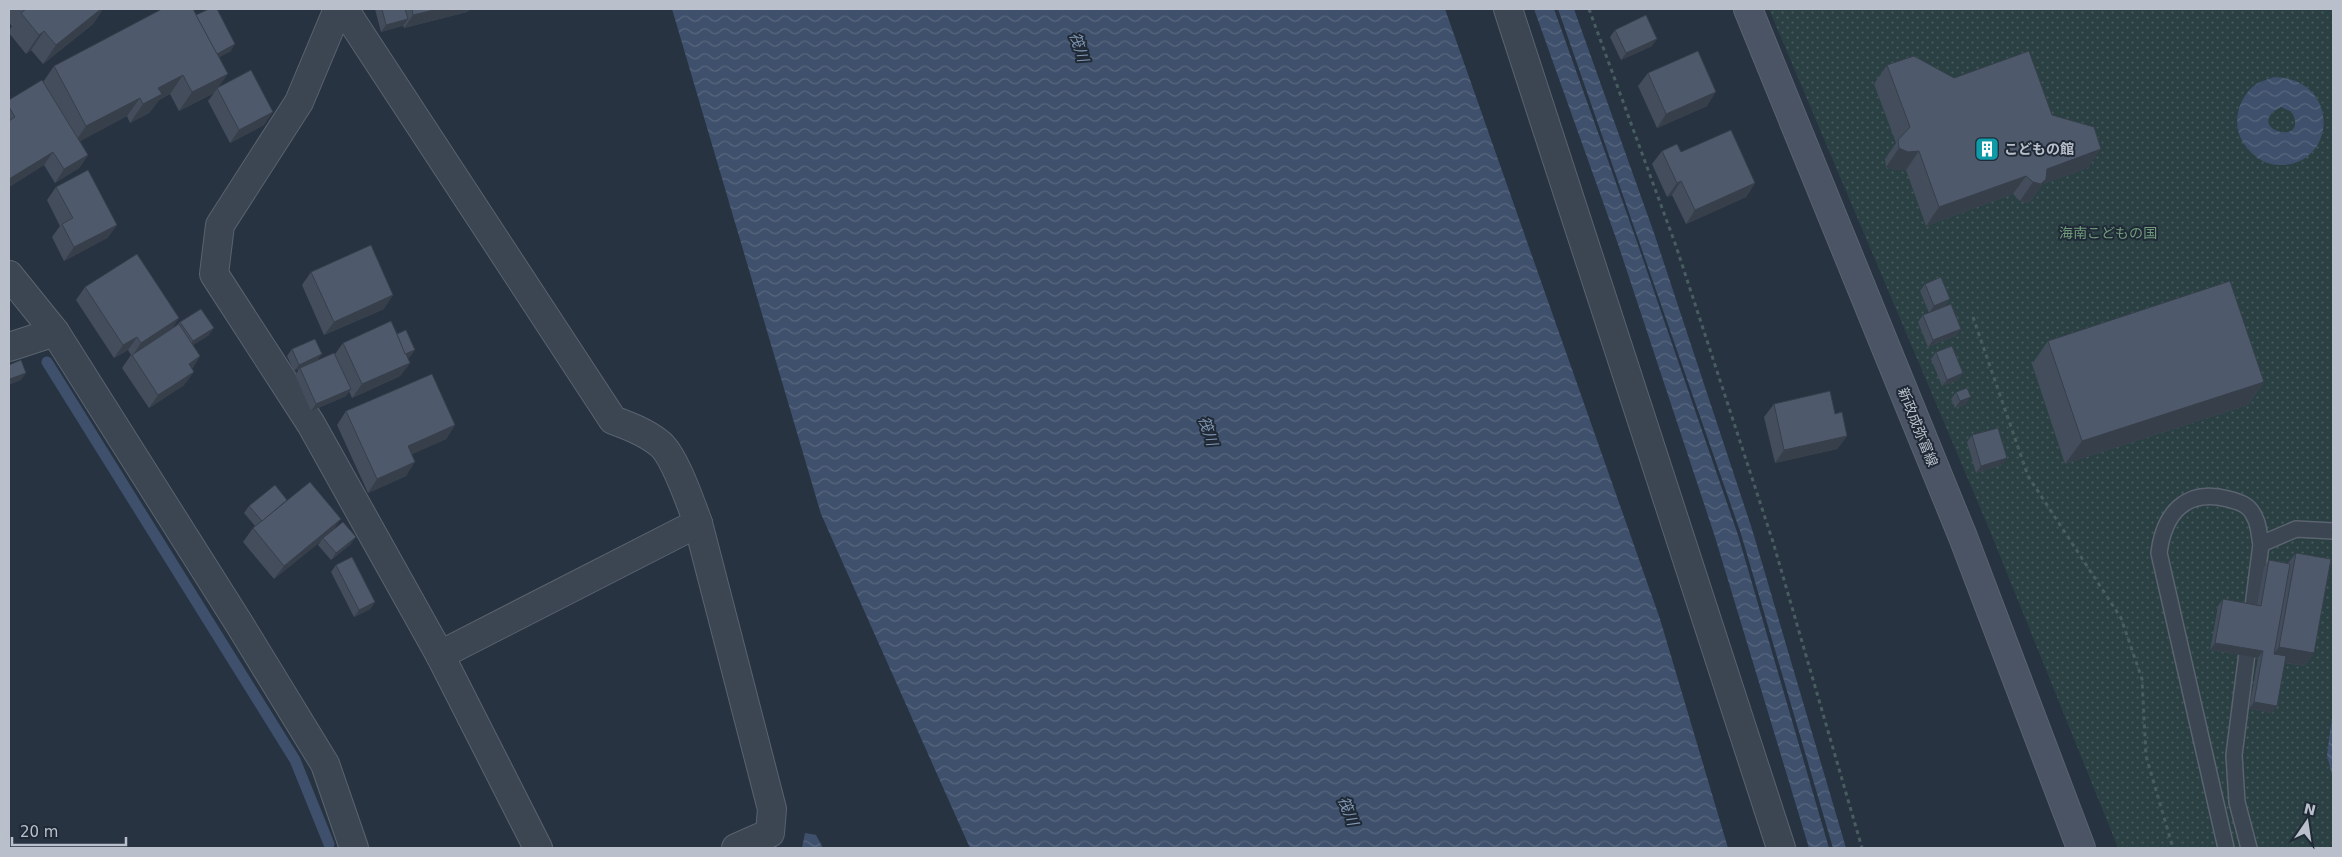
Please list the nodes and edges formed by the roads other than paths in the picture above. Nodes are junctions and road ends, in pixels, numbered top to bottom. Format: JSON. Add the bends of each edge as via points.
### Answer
{"nodes":[{"id":1,"x":338,"y":9,"type":"edge"},
{"id":2,"x":344,"y":9,"type":"edge"},
{"id":3,"x":1508,"y":9,"type":"edge"},
{"id":4,"x":1748,"y":9,"type":"edge"},
{"id":5,"x":9,"y":275,"type":"edge"},
{"id":6,"x":54,"y":332,"type":"junction"},
{"id":7,"x":9,"y":347,"type":"edge"},
{"id":8,"x":698,"y":523,"type":"junction"},
{"id":9,"x":2333,"y":531,"type":"edge"},
{"id":10,"x":2261,"y":544,"type":"junction"},
{"id":11,"x":440,"y":655,"type":"junction"},
{"id":12,"x":354,"y":848,"type":"edge"},
{"id":13,"x":538,"y":848,"type":"edge"},
{"id":14,"x":736,"y":848,"type":"edge"},
{"id":15,"x":1781,"y":848,"type":"edge"},
{"id":16,"x":2081,"y":848,"type":"edge"},
{"id":17,"x":2226,"y":848,"type":"edge"},
{"id":18,"x":2249,"y":848,"type":"edge"}],
"edges":[{"from":1,"to":11,"type":"street","via":[[299,102],[220,225],[214,274],[311,424]]},
{"from":2,"to":8,"type":"street","via":[[613,420],[660,444],[682,480]]},
{"from":3,"to":15,"type":"street"},
{"from":4,"to":16,"type":"main road","name":"新政成弥富線","via":[[1963,537]]},
{"from":5,"to":6,"type":"street"},
{"from":6,"to":7,"type":"street"},
{"from":6,"to":12,"type":"street","via":[[325,764]]},
{"from":8,"to":11,"type":"street"},
{"from":8,"to":14,"type":"street","via":[[772,809],[770,833]]},
{"from":9,"to":10,"type":"lane","via":[[2296,529]]},
{"from":10,"to":17,"type":"lane","via":[[2255,517],[2243,503],[2219,496],[2195,497],[2175,511],[2162,532],[2159,552]]},
{"from":10,"to":18,"type":"lane","via":[[2234,754],[2236,802]]},
{"from":11,"to":13,"type":"street"}]}
